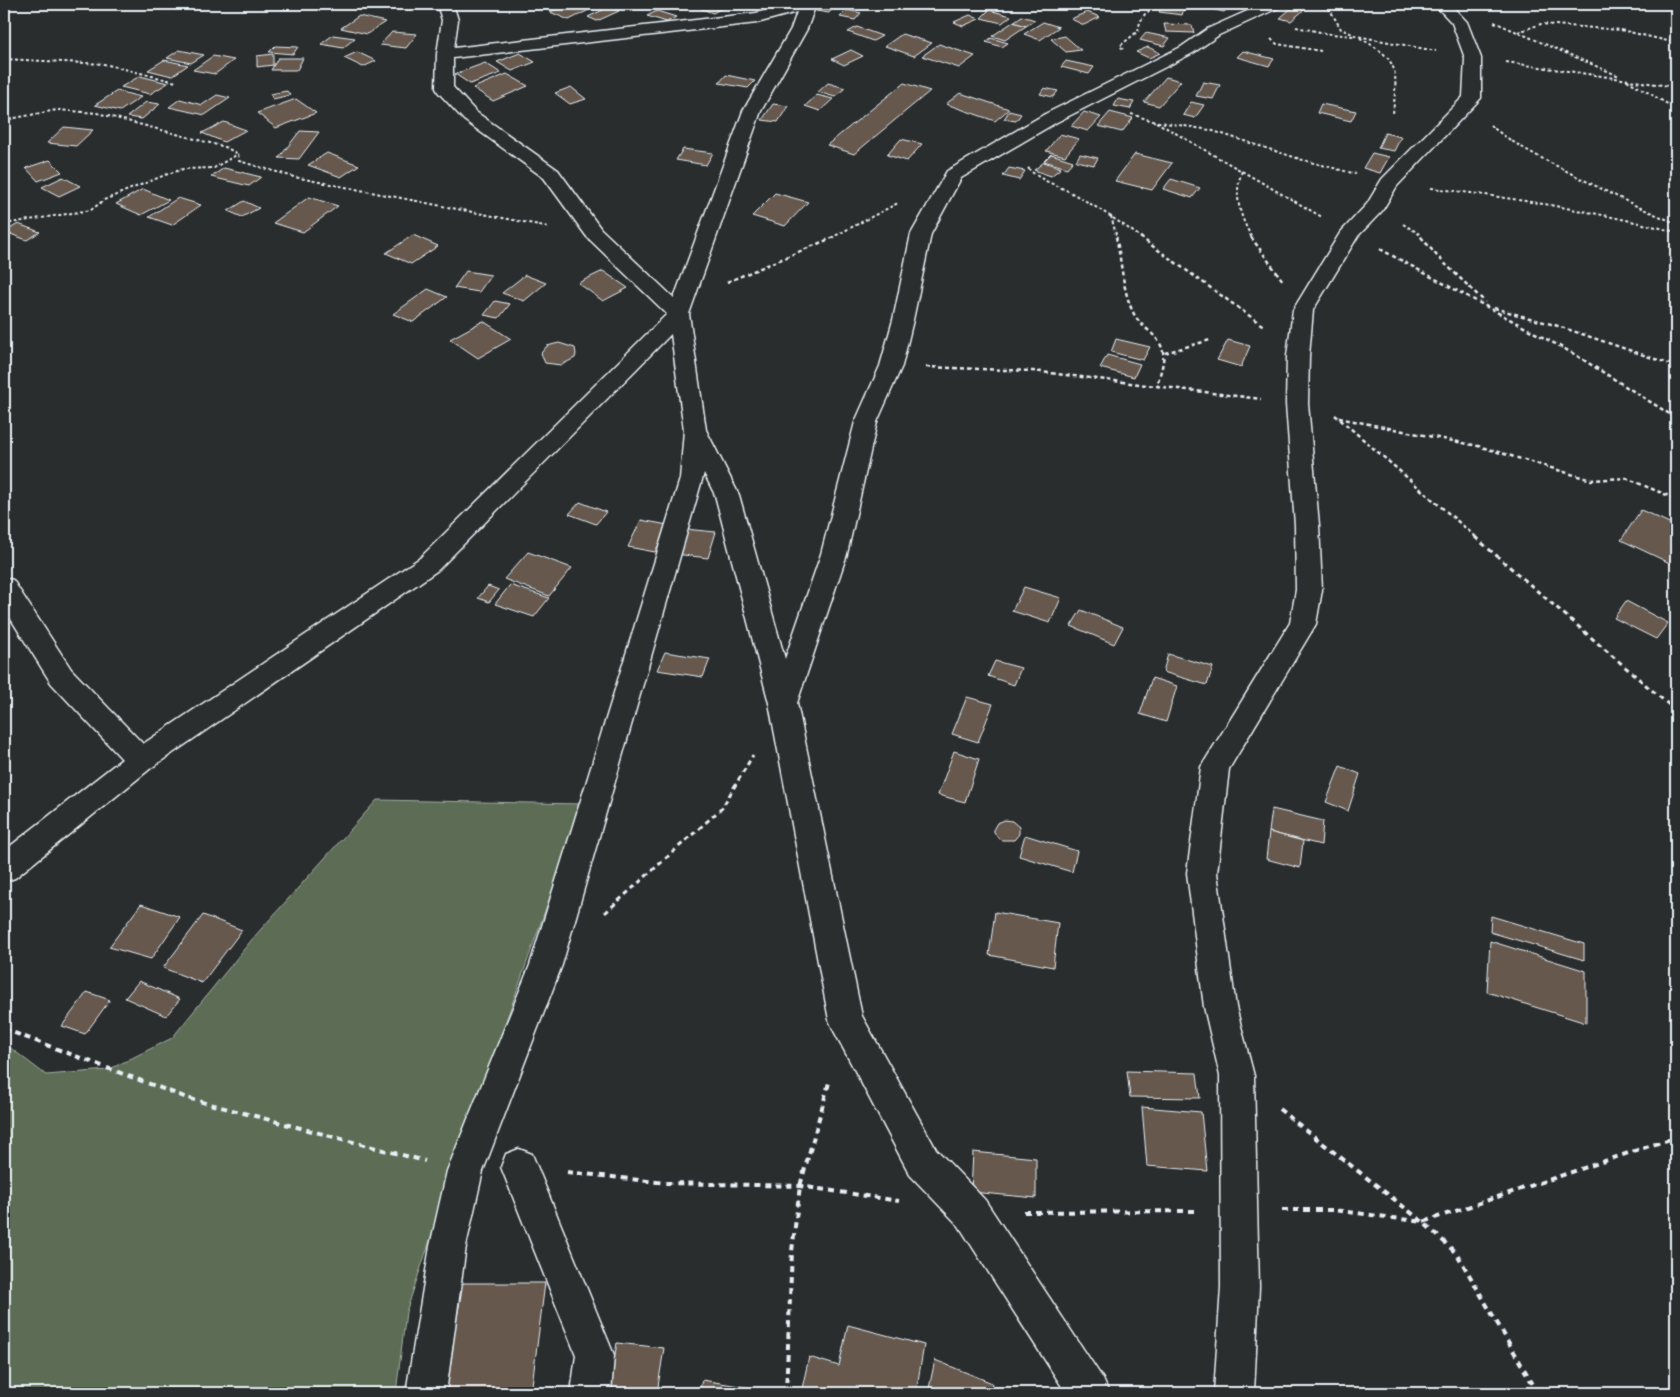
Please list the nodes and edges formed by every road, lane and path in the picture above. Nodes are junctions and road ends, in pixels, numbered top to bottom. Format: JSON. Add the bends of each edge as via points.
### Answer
{"nodes":[{"id":1,"x":445,"y":4,"type":"edge"},
{"id":2,"x":808,"y":4,"type":"edge"},
{"id":3,"x":1159,"y":4,"type":"edge"},
{"id":4,"x":1275,"y":4,"type":"edge"},
{"id":5,"x":1442,"y":4,"type":"edge"},
{"id":6,"x":1242,"y":19,"type":"junction"},
{"id":7,"x":1492,"y":21,"type":"dead end"},
{"id":8,"x":1518,"y":32,"type":"junction"},
{"id":9,"x":1676,"y":42,"type":"edge"},
{"id":10,"x":1321,"y":51,"type":"dead end"},
{"id":11,"x":445,"y":54,"type":"junction"},
{"id":12,"x":4,"y":59,"type":"edge"},
{"id":13,"x":1152,"y":66,"type":"junction"},
{"id":14,"x":176,"y":82,"type":"dead end"},
{"id":15,"x":1472,"y":98,"type":"junction"},
{"id":16,"x":1676,"y":109,"type":"edge"},
{"id":17,"x":1393,"y":114,"type":"dead end"},
{"id":18,"x":4,"y":120,"type":"edge"},
{"id":19,"x":1153,"y":121,"type":"dead end"},
{"id":20,"x":1004,"y":146,"type":"junction"},
{"id":21,"x":238,"y":154,"type":"junction"},
{"id":22,"x":1242,"y":171,"type":"junction"},
{"id":23,"x":954,"y":175,"type":"junction"},
{"id":24,"x":1375,"y":207,"type":"junction"},
{"id":25,"x":1110,"y":215,"type":"junction"},
{"id":26,"x":1676,"y":223,"type":"edge"},
{"id":27,"x":4,"y":224,"type":"edge"},
{"id":28,"x":594,"y":232,"type":"junction"},
{"id":29,"x":1350,"y":233,"type":"junction"},
{"id":30,"x":1489,"y":306,"type":"junction"},
{"id":31,"x":1303,"y":310,"type":"junction"},
{"id":32,"x":679,"y":314,"type":"junction"},
{"id":33,"x":1210,"y":340,"type":"dead end"},
{"id":34,"x":1165,"y":353,"type":"junction"},
{"id":35,"x":1298,"y":356,"type":"junction"},
{"id":36,"x":1676,"y":366,"type":"edge"},
{"id":37,"x":1158,"y":385,"type":"dead end"},
{"id":38,"x":1332,"y":410,"type":"dead end"},
{"id":39,"x":1676,"y":418,"type":"edge"},
{"id":40,"x":695,"y":430,"type":"junction"},
{"id":41,"x":4,"y":586,"type":"edge"},
{"id":42,"x":783,"y":702,"type":"junction"},
{"id":43,"x":1676,"y":711,"type":"edge"},
{"id":44,"x":141,"y":760,"type":"junction"},
{"id":45,"x":4,"y":869,"type":"edge"},
{"id":46,"x":598,"y":919,"type":"dead end"},
{"id":47,"x":846,"y":1020,"type":"junction"},
{"id":48,"x":4,"y":1029,"type":"edge"},
{"id":49,"x":1238,"y":1076,"type":"junction"},
{"id":50,"x":519,"y":1167,"type":"joint"},
{"id":51,"x":465,"y":1171,"type":"junction"},
{"id":52,"x":800,"y":1186,"type":"junction"},
{"id":53,"x":426,"y":1393,"type":"edge"},
{"id":54,"x":591,"y":1393,"type":"edge"},
{"id":55,"x":786,"y":1393,"type":"edge"},
{"id":56,"x":1089,"y":1393,"type":"edge"},
{"id":57,"x":1234,"y":1393,"type":"edge"},
{"id":58,"x":1538,"y":1393,"type":"edge"}],
"edges":[{"from":1,"to":11,"type":"street","via":[[450,20]]},
{"from":2,"to":11,"type":"street","via":[[757,18]]},
{"from":2,"to":32,"type":"street","via":[[799,29],[752,110]]},
{"from":3,"to":13,"type":"path","via":[[1149,10],[1139,22],[1138,31],[1120,46]]},
{"from":4,"to":6,"type":"street"},
{"from":5,"to":15,"type":"street","via":[[1459,22],[1473,58]]},
{"from":6,"to":10,"type":"path","via":[[1278,44]]},
{"from":6,"to":13,"type":"street"},
{"from":6,"to":17,"type":"path","via":[[1357,36],[1380,48],[1391,59],[1396,71]]},
{"from":7,"to":8,"type":"path"},
{"from":8,"to":9,"type":"path","via":[[1541,24],[1621,30]]},
{"from":8,"to":16,"type":"path","via":[[1624,78]]},
{"from":11,"to":28,"type":"street","via":[[444,88],[470,116],[551,174]]},
{"from":12,"to":14,"type":"path","via":[[104,64]]},
{"from":13,"to":20,"type":"street"},
{"from":15,"to":24,"type":"street","via":[[1390,183]]},
{"from":15,"to":26,"type":"path","via":[[1499,133],[1643,210]]},
{"from":18,"to":21,"type":"path","via":[[57,110],[97,113],[225,147]]},
{"from":19,"to":22,"type":"path"},
{"from":20,"to":23,"type":"street"},
{"from":20,"to":25,"type":"path","via":[[1035,176]]},
{"from":21,"to":27,"type":"path","via":[[214,168],[184,170],[165,176],[104,200],[91,210]]},
{"from":21,"to":28,"type":"path","via":[[239,161],[294,177],[526,224]]},
{"from":22,"to":29,"type":"path"},
{"from":22,"to":31,"type":"path","via":[[1237,189],[1238,205],[1248,233]]},
{"from":23,"to":32,"type":"path","via":[[835,236],[728,281]]},
{"from":23,"to":42,"type":"street","via":[[921,234],[891,366],[866,422],[834,554]]},
{"from":24,"to":29,"type":"street"},
{"from":24,"to":30,"type":"path","via":[[1418,233],[1463,283]]},
{"from":25,"to":34,"type":"path","via":[[1118,237],[1124,286],[1134,315],[1158,338]]},
{"from":25,"to":35,"type":"path","via":[[1251,315]]},
{"from":28,"to":32,"type":"street"},
{"from":29,"to":30,"type":"path"},
{"from":29,"to":31,"type":"street"},
{"from":30,"to":36,"type":"path"},
{"from":30,"to":39,"type":"path"},
{"from":31,"to":35,"type":"street"},
{"from":32,"to":40,"type":"street"},
{"from":32,"to":44,"type":"street","via":[[429,564]]},
{"from":33,"to":34,"type":"path"},
{"from":34,"to":37,"type":"path"},
{"from":35,"to":49,"type":"street","via":[[1297,404],[1307,525],[1308,581],[1303,624],[1215,767],[1202,873],[1220,1007]]},
{"from":38,"to":43,"type":"path","via":[[1337,418]]},
{"from":40,"to":42,"type":"street","via":[[727,495]]},
{"from":40,"to":51,"type":"street","via":[[692,479],[546,965]]},
{"from":41,"to":44,"type":"street","via":[[61,676]]},
{"from":42,"to":46,"type":"path","via":[[722,808]]},
{"from":42,"to":47,"type":"street"},
{"from":44,"to":45,"type":"street"},
{"from":47,"to":52,"type":"path"},
{"from":47,"to":56,"type":"street","via":[[923,1162],[972,1213]]},
{"from":48,"to":51,"type":"path","via":[[187,1098]]},
{"from":49,"to":57,"type":"street","via":[[1240,1287]]},
{"from":49,"to":58,"type":"path","via":[[1424,1222],[1457,1254]]},
{"from":50,"to":52,"type":"path","via":[[666,1183]]},
{"from":50,"to":54,"type":"street","via":[[595,1355]]},
{"from":51,"to":53,"type":"street","via":[[448,1246]]},
{"from":52,"to":55,"type":"path","via":[[792,1251]]}]}
